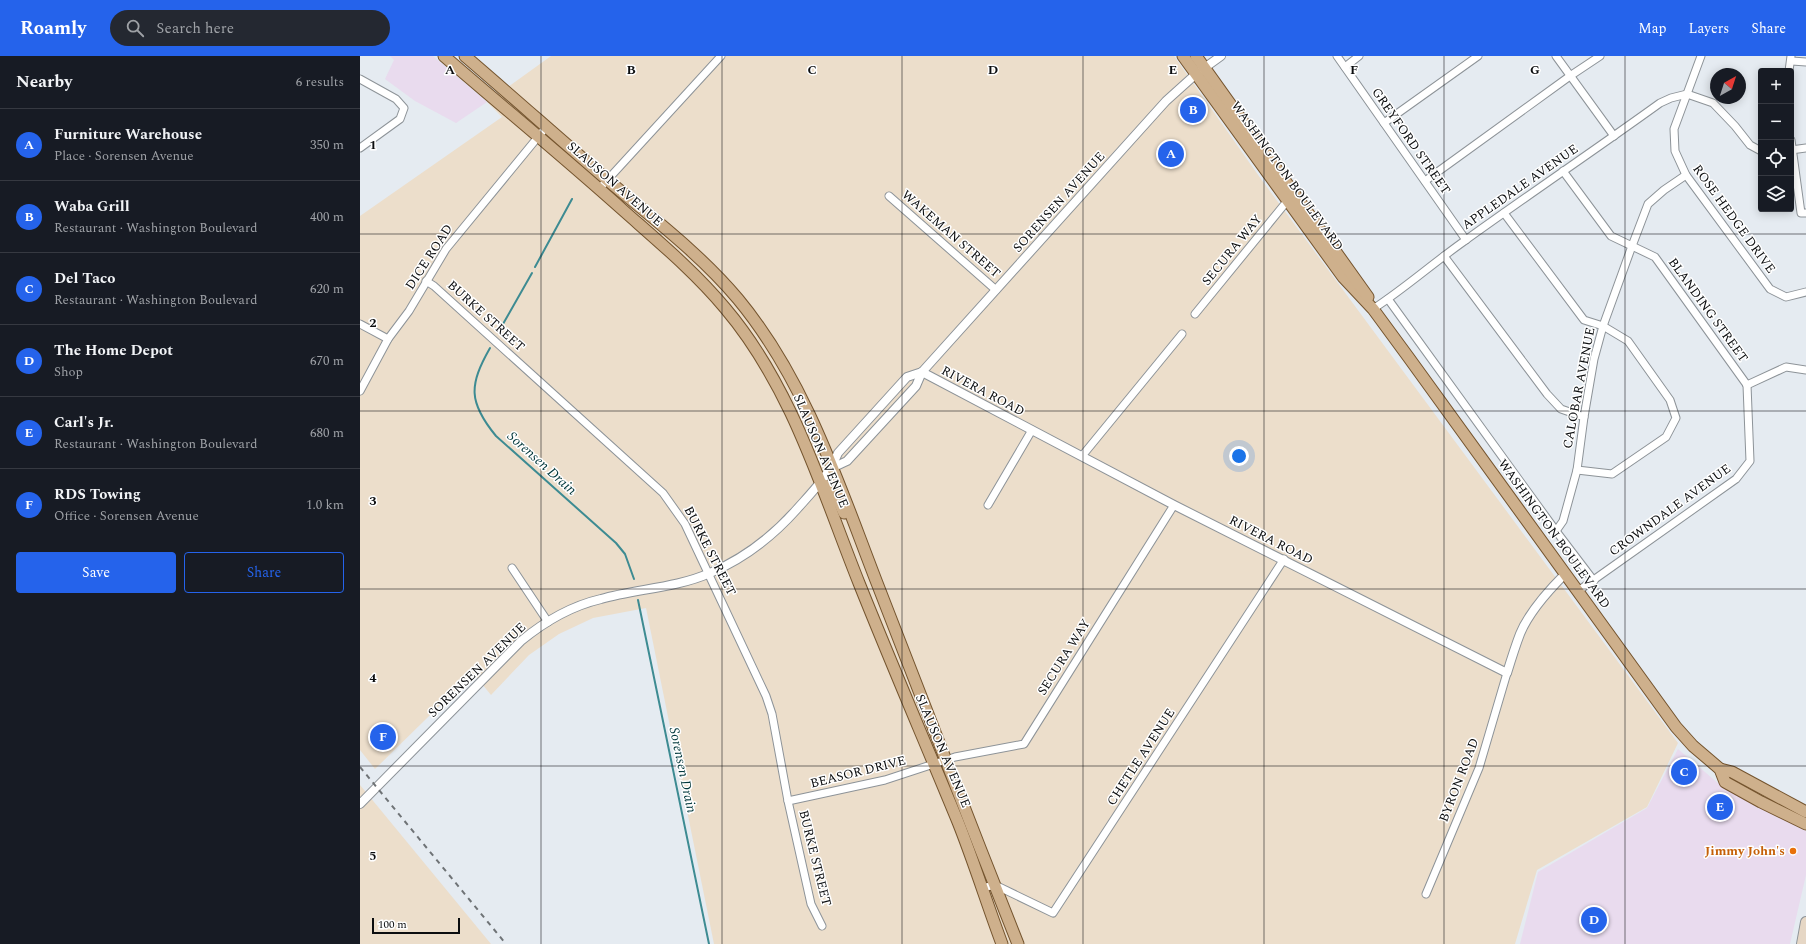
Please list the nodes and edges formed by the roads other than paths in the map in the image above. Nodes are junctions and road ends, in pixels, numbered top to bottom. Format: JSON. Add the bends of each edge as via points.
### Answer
{"nodes":[{"id":1,"x":444,"y":56,"type":"edge"},
{"id":2,"x":465,"y":56,"type":"edge"},
{"id":3,"x":721,"y":56,"type":"edge"},
{"id":4,"x":1183,"y":56,"type":"edge"},
{"id":5,"x":1196,"y":56,"type":"edge"},
{"id":6,"x":1221,"y":56,"type":"edge"},
{"id":7,"x":1337,"y":56,"type":"edge"},
{"id":8,"x":1359,"y":56,"type":"edge"},
{"id":9,"x":1478,"y":56,"type":"edge"},
{"id":10,"x":1556,"y":56,"type":"edge"},
{"id":11,"x":1600,"y":56,"type":"edge"},
{"id":12,"x":1701,"y":56,"type":"edge"},
{"id":13,"x":1792,"y":58,"type":"edge"},
{"id":14,"x":1806,"y":62,"type":"edge"},
{"id":15,"x":1345,"y":67,"type":"junction"},
{"id":16,"x":1790,"y":68,"type":"edge"},
{"id":17,"x":1201,"y":71,"type":"junction"},
{"id":18,"x":1570,"y":76,"type":"junction"},
{"id":19,"x":360,"y":80,"type":"edge"},
{"id":20,"x":1687,"y":94,"type":"junction"},
{"id":21,"x":1384,"y":123,"type":"junction"},
{"id":22,"x":547,"y":126,"type":"junction"},
{"id":23,"x":1614,"y":136,"type":"junction"},
{"id":24,"x":538,"y":137,"type":"junction"},
{"id":25,"x":360,"y":148,"type":"edge"},
{"id":26,"x":1806,"y":148,"type":"edge"},
{"id":27,"x":1758,"y":149,"type":"edge"},
{"id":28,"x":1794,"y":150,"type":"edge"},
{"id":29,"x":1794,"y":164,"type":"edge"},
{"id":30,"x":1563,"y":171,"type":"junction"},
{"id":31,"x":1686,"y":175,"type":"junction"},
{"id":32,"x":1425,"y":181,"type":"junction"},
{"id":33,"x":604,"y":184,"type":"junction"},
{"id":34,"x":889,"y":196,"type":"dead end"},
{"id":35,"x":1288,"y":200,"type":"junction"},
{"id":36,"x":1504,"y":213,"type":"junction"},
{"id":37,"x":1806,"y":213,"type":"edge"},
{"id":38,"x":1466,"y":240,"type":"junction"},
{"id":39,"x":1632,"y":246,"type":"junction"},
{"id":40,"x":1444,"y":256,"type":"junction"},
{"id":41,"x":426,"y":281,"type":"junction"},
{"id":42,"x":996,"y":290,"type":"junction"},
{"id":43,"x":1806,"y":292,"type":"edge"},
{"id":44,"x":1388,"y":299,"type":"junction"},
{"id":45,"x":1373,"y":309,"type":"junction"},
{"id":46,"x":1195,"y":314,"type":"dead end"},
{"id":47,"x":360,"y":324,"type":"edge"},
{"id":48,"x":1603,"y":326,"type":"junction"},
{"id":49,"x":1182,"y":334,"type":"dead end"},
{"id":50,"x":388,"y":339,"type":"junction"},
{"id":51,"x":1806,"y":370,"type":"edge"},
{"id":52,"x":922,"y":372,"type":"junction"},
{"id":53,"x":1747,"y":385,"type":"junction"},
{"id":54,"x":360,"y":391,"type":"edge"},
{"id":55,"x":786,"y":401,"type":"junction"},
{"id":56,"x":1584,"y":417,"type":"junction"},
{"id":57,"x":1032,"y":430,"type":"junction"},
{"id":58,"x":1082,"y":456,"type":"junction"},
{"id":59,"x":832,"y":468,"type":"junction"},
{"id":60,"x":1577,"y":470,"type":"junction"},
{"id":61,"x":822,"y":482,"type":"junction"},
{"id":62,"x":988,"y":505,"type":"dead end"},
{"id":63,"x":1174,"y":505,"type":"junction"},
{"id":64,"x":1556,"y":531,"type":"junction"},
{"id":65,"x":860,"y":540,"type":"junction"},
{"id":66,"x":1284,"y":559,"type":"junction"},
{"id":67,"x":512,"y":568,"type":"dead end"},
{"id":68,"x":709,"y":574,"type":"junction"},
{"id":69,"x":1565,"y":574,"type":"junction"},
{"id":70,"x":1594,"y":581,"type":"junction"},
{"id":71,"x":1578,"y":591,"type":"junction"},
{"id":72,"x":548,"y":622,"type":"junction"},
{"id":73,"x":1507,"y":673,"type":"junction"},
{"id":74,"x":944,"y":759,"type":"junction"},
{"id":75,"x":933,"y":763,"type":"junction"},
{"id":76,"x":1720,"y":769,"type":"junction"},
{"id":77,"x":788,"y":801,"type":"junction"},
{"id":78,"x":360,"y":804,"type":"edge"},
{"id":79,"x":1806,"y":812,"type":"edge"},
{"id":80,"x":1806,"y":824,"type":"edge"},
{"id":81,"x":995,"y":885,"type":"junction"},
{"id":82,"x":982,"y":888,"type":"junction"},
{"id":83,"x":1426,"y":894,"type":"dead end"},
{"id":84,"x":1806,"y":922,"type":"edge"},
{"id":85,"x":822,"y":926,"type":"dead end"},
{"id":86,"x":1002,"y":944,"type":"edge"},
{"id":87,"x":1018,"y":944,"type":"edge"},
{"id":88,"x":1802,"y":944,"type":"edge"}],
"edges":[{"from":1,"to":24,"type":"main road","name":"SLAUSON AVENUE"},
{"from":2,"to":22,"type":"main road","name":"SLAUSON AVENUE"},
{"from":3,"to":33,"type":"street"},
{"from":4,"to":17,"type":"main road","name":"WASHINGTON BOULEVARD"},
{"from":5,"to":17,"type":"main road","name":"WASHINGTON BOULEVARD"},
{"from":6,"to":17,"type":"street","name":"SORENSEN AVENUE"},
{"from":7,"to":15,"type":"street","name":"GREYFORD STREET"},
{"from":8,"to":15,"type":"street"},
{"from":9,"to":21,"type":"street"},
{"from":10,"to":18,"type":"street"},
{"from":11,"to":18,"type":"street"},
{"from":12,"to":20,"type":"street","name":"ROSE HEDGE DRIVE"},
{"from":13,"to":14,"type":"street"},
{"from":13,"to":16,"type":"street"},
{"from":15,"to":21,"type":"street","name":"GREYFORD STREET"},
{"from":17,"to":35,"type":"main road","name":"WASHINGTON BOULEVARD"},
{"from":17,"to":42,"type":"street","name":"SORENSEN AVENUE","via":[[1166,102]]},
{"from":17,"to":45,"type":"main road","name":"WASHINGTON BOULEVARD","via":[[1367,293]]},
{"from":18,"to":23,"type":"street"},
{"from":18,"to":32,"type":"street"},
{"from":19,"to":25,"type":"street","via":[[396,99],[404,108],[400,119]]},
{"from":20,"to":23,"type":"street","name":"APPLEDALE AVENUE","via":[[1660,103]]},
{"from":20,"to":27,"type":"street","via":[[1713,103],[1750,145]]},
{"from":20,"to":31,"type":"street","name":"ROSE HEDGE DRIVE","via":[[1674,129],[1675,151]]},
{"from":21,"to":32,"type":"street","name":"GREYFORD STREET"},
{"from":22,"to":24,"type":"street","name":"DICE ROAD"},
{"from":22,"to":33,"type":"main road","name":"SLAUSON AVENUE"},
{"from":23,"to":30,"type":"street","name":"APPLEDALE AVENUE"},
{"from":24,"to":33,"type":"main road","name":"SLAUSON AVENUE"},
{"from":24,"to":41,"type":"street","name":"DICE ROAD","via":[[446,249]]},
{"from":26,"to":28,"type":"street"},
{"from":29,"to":37,"type":"street","via":[[1801,213]]},
{"from":30,"to":36,"type":"street","name":"APPLEDALE AVENUE"},
{"from":30,"to":39,"type":"street","name":"BLANDING STREET","via":[[1611,236]]},
{"from":31,"to":39,"type":"street","name":"CALOBAR AVENUE","via":[[1648,204]]},
{"from":31,"to":43,"type":"street","name":"ROSE HEDGE DRIVE","via":[[1770,289],[1786,298]]},
{"from":32,"to":38,"type":"street","name":"GREYFORD STREET"},
{"from":33,"to":55,"type":"main road","name":"SLAUSON AVENUE","via":[[685,264],[726,309],[761,357]]},
{"from":33,"to":59,"type":"main road","name":"SLAUSON AVENUE","via":[[697,254],[739,300],[775,350],[796,386]]},
{"from":34,"to":42,"type":"street","name":"WAKEMAN STREET"},
{"from":35,"to":45,"type":"main road","name":"WASHINGTON BOULEVARD","via":[[1343,278]]},
{"from":35,"to":46,"type":"street","name":"SECURA WAY"},
{"from":36,"to":38,"type":"street","name":"APPLEDALE AVENUE"},
{"from":36,"to":48,"type":"street","via":[[1584,320]]},
{"from":38,"to":40,"type":"street","name":"APPLEDALE AVENUE"},
{"from":39,"to":48,"type":"street","name":"CALOBAR AVENUE"},
{"from":39,"to":53,"type":"street","name":"BLANDING STREET","via":[[1654,257]]},
{"from":40,"to":44,"type":"street","name":"APPLEDALE AVENUE"},
{"from":40,"to":56,"type":"street","via":[[1547,394],[1561,409]]},
{"from":41,"to":50,"type":"street","name":"DICE ROAD","via":[[409,311]]},
{"from":41,"to":68,"type":"street","name":"BURKE STREET","via":[[663,493],[685,524]]},
{"from":42,"to":52,"type":"street","name":"SORENSEN AVENUE"},
{"from":44,"to":45,"type":"street","name":"APPLEDALE AVENUE"},
{"from":44,"to":64,"type":"street","name":"WASHINGTON BOULEVARD"},
{"from":45,"to":69,"type":"main road","name":"WASHINGTON BOULEVARD"},
{"from":47,"to":50,"type":"street"},
{"from":48,"to":56,"type":"street","name":"CALOBAR AVENUE","via":[[1594,359]]},
{"from":48,"to":60,"type":"street","via":[[1628,341],[1670,400],[1676,418],[1666,437],[1612,474]]},
{"from":49,"to":58,"type":"street"},
{"from":50,"to":54,"type":"street","name":"DICE ROAD"},
{"from":51,"to":53,"type":"street","via":[[1786,367]]},
{"from":52,"to":57,"type":"street","name":"RIVERA ROAD"},
{"from":52,"to":59,"type":"street","name":"SORENSEN AVENUE","via":[[916,386],[847,461]]},
{"from":52,"to":59,"type":"street","name":"SORENSEN AVENUE","via":[[907,377],[838,453]]},
{"from":53,"to":70,"type":"street","name":"CROWNDALE AVENUE","via":[[1750,461],[1736,480]]},
{"from":55,"to":59,"type":"main road","via":[[793,407],[813,452]]},
{"from":55,"to":61,"type":"main road","name":"SLAUSON AVENUE"},
{"from":56,"to":60,"type":"street","name":"CALOBAR AVENUE"},
{"from":57,"to":58,"type":"street","name":"RIVERA ROAD"},
{"from":57,"to":62,"type":"street"},
{"from":58,"to":63,"type":"street","name":"RIVERA ROAD"},
{"from":59,"to":61,"type":"street","name":"SORENSEN AVENUE"},
{"from":59,"to":65,"type":"main road","name":"SLAUSON AVENUE"},
{"from":60,"to":64,"type":"street","name":"CALOBAR AVENUE","via":[[1563,522]]},
{"from":61,"to":65,"type":"main road","via":[[839,502],[855,537]]},
{"from":61,"to":68,"type":"street","name":"SORENSEN AVENUE","via":[[768,537],[738,559]]},
{"from":61,"to":75,"type":"main road","name":"SLAUSON AVENUE","via":[[852,565]]},
{"from":63,"to":66,"type":"street","name":"RIVERA ROAD"},
{"from":63,"to":74,"type":"street","name":"SECURA WAY","via":[[1024,744]]},
{"from":64,"to":70,"type":"street","name":"WASHINGTON BOULEVARD"},
{"from":65,"to":74,"type":"main road","name":"SLAUSON AVENUE"},
{"from":66,"to":73,"type":"street","name":"RIVERA ROAD"},
{"from":66,"to":81,"type":"street","name":"CHETLE AVENUE","via":[[1054,913]]},
{"from":67,"to":72,"type":"street"},
{"from":68,"to":72,"type":"street","name":"SORENSEN AVENUE","via":[[675,584],[600,599],[573,608]]},
{"from":68,"to":77,"type":"street","name":"BURKE STREET","via":[[768,702]]},
{"from":69,"to":71,"type":"main road","name":"WASHINGTON BOULEVARD"},
{"from":69,"to":73,"type":"street","via":[[1552,586],[1530,616],[1520,634]]},
{"from":70,"to":71,"type":"street","name":"CROWNDALE AVENUE"},
{"from":71,"to":76,"type":"main road","name":"WASHINGTON BOULEVARD","via":[[1676,727],[1693,746]]},
{"from":72,"to":78,"type":"street","name":"SORENSEN AVENUE","via":[[521,641]]},
{"from":73,"to":83,"type":"street","name":"BYRON ROAD","via":[[1479,768]]},
{"from":74,"to":75,"type":"street","name":"SECURA WAY"},
{"from":74,"to":81,"type":"main road","name":"SLAUSON AVENUE"},
{"from":75,"to":77,"type":"street","name":"BEASOR DRIVE","via":[[885,780]]},
{"from":75,"to":82,"type":"main road","name":"SLAUSON AVENUE"},
{"from":76,"to":79,"type":"main road","name":"WASHINGTON BOULEVARD","via":[[1732,772]]},
{"from":76,"to":80,"type":"main road","name":"WASHINGTON BOULEVARD","via":[[1726,782]]},
{"from":77,"to":85,"type":"street","name":"BURKE STREET","via":[[811,904]]},
{"from":81,"to":82,"type":"street"},
{"from":81,"to":87,"type":"main road","name":"SLAUSON AVENUE"},
{"from":82,"to":86,"type":"main road","name":"SLAUSON AVENUE"},
{"from":84,"to":88,"type":"main road"}]}
